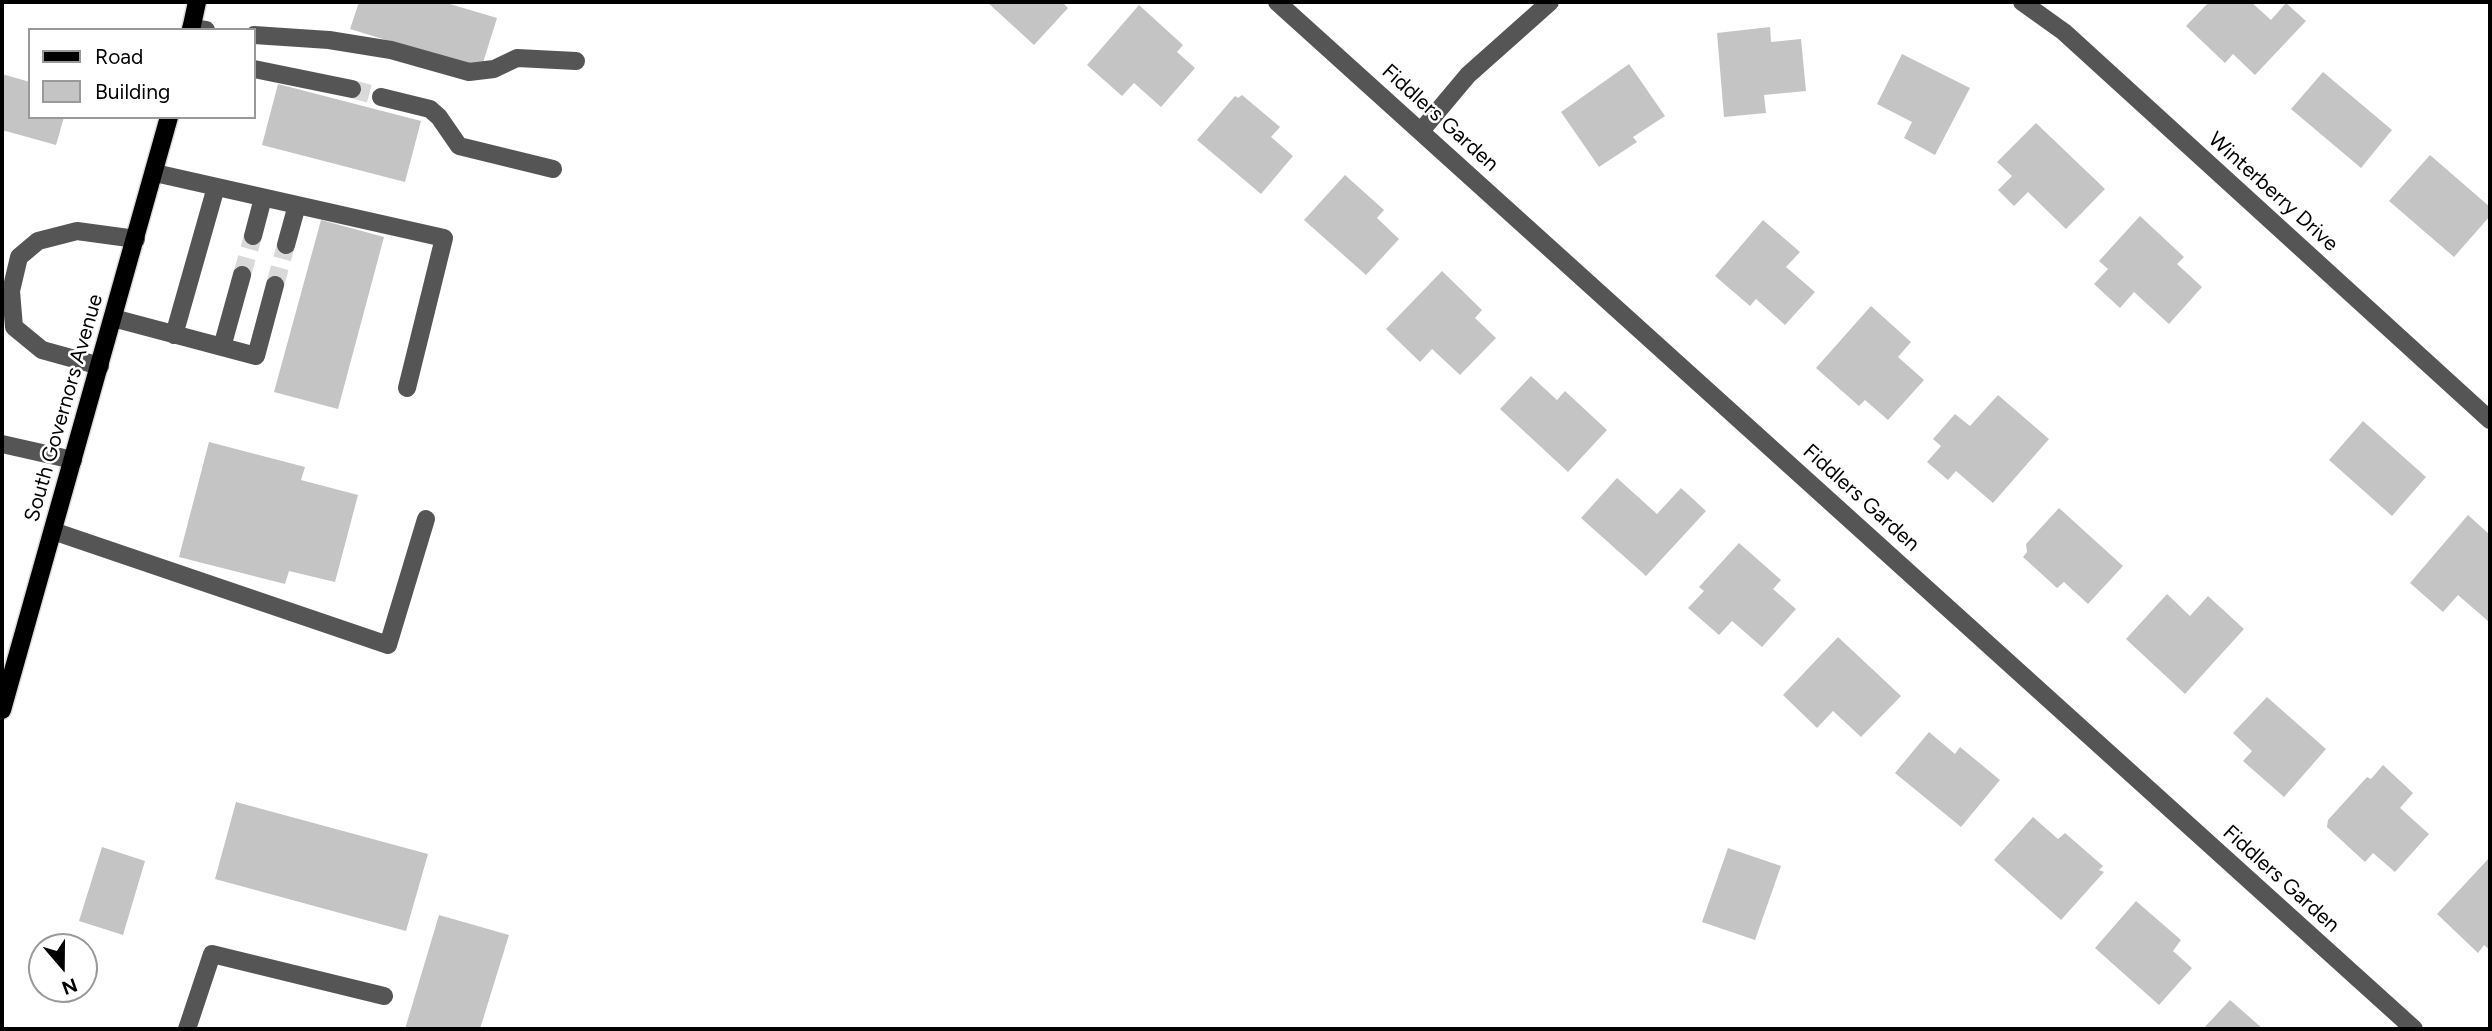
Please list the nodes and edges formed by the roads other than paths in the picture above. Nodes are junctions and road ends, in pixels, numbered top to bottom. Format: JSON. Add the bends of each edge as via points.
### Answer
{"nodes":[{"id":1,"x":197,"y":2,"type":"edge"},
{"id":2,"x":1277,"y":2,"type":"edge"},
{"id":3,"x":1550,"y":2,"type":"edge"},
{"id":4,"x":2022,"y":2,"type":"edge"},
{"id":5,"x":196,"y":28,"type":"edge"},
{"id":6,"x":256,"y":36,"type":"edge"},
{"id":7,"x":576,"y":61,"type":"dead end"},
{"id":8,"x":256,"y":69,"type":"edge"},
{"id":9,"x":352,"y":89,"type":"tunnel mouth"},
{"id":10,"x":381,"y":97,"type":"tunnel mouth"},
{"id":11,"x":168,"y":119,"type":"edge"},
{"id":12,"x":1421,"y":131,"type":"junction"},
{"id":13,"x":553,"y":169,"type":"dead end"},
{"id":14,"x":155,"y":173,"type":"junction"},
{"id":15,"x":216,"y":187,"type":"junction"},
{"id":16,"x":263,"y":198,"type":"junction"},
{"id":17,"x":297,"y":205,"type":"junction"},
{"id":18,"x":253,"y":236,"type":"tunnel mouth"},
{"id":19,"x":136,"y":239,"type":"junction"},
{"id":20,"x":286,"y":244,"type":"tunnel mouth"},
{"id":21,"x":242,"y":275,"type":"tunnel mouth"},
{"id":22,"x":275,"y":285,"type":"tunnel mouth"},
{"id":23,"x":6,"y":293,"type":"edge"},
{"id":24,"x":113,"y":318,"type":"junction"},
{"id":25,"x":174,"y":335,"type":"junction"},
{"id":26,"x":222,"y":347,"type":"junction"},
{"id":27,"x":100,"y":366,"type":"junction"},
{"id":28,"x":407,"y":388,"type":"dead end"},
{"id":29,"x":2490,"y":420,"type":"edge"},
{"id":30,"x":2,"y":444,"type":"edge"},
{"id":31,"x":73,"y":460,"type":"junction"},
{"id":32,"x":426,"y":519,"type":"dead end"},
{"id":33,"x":53,"y":531,"type":"junction"},
{"id":34,"x":2,"y":710,"type":"edge"},
{"id":35,"x":384,"y":996,"type":"dead end"},
{"id":36,"x":187,"y":1029,"type":"edge"},
{"id":37,"x":2414,"y":1029,"type":"edge"}],
"edges":[{"from":1,"to":5,"type":"main road"},
{"from":2,"to":12,"type":"street","name":"Fiddlers Garden"},
{"from":3,"to":12,"type":"street","via":[[1468,75]]},
{"from":4,"to":29,"type":"street","name":"Winterberry Drive","via":[[2064,33]]},
{"from":6,"to":7,"type":"street","via":[[329,40],[391,50],[469,72],[494,69],[517,58]]},
{"from":8,"to":9,"type":"street"},
{"from":10,"to":13,"type":"street","via":[[430,109],[459,146]]},
{"from":11,"to":14,"type":"main road","name":"South Governors Avenue"},
{"from":12,"to":37,"type":"street","name":"Fiddlers Garden"},
{"from":14,"to":15,"type":"street"},
{"from":14,"to":19,"type":"main road","name":"South Governors Avenue"},
{"from":15,"to":16,"type":"street"},
{"from":15,"to":25,"type":"street"},
{"from":16,"to":17,"type":"street"},
{"from":16,"to":18,"type":"street"},
{"from":17,"to":20,"type":"street"},
{"from":17,"to":28,"type":"street","via":[[444,238]]},
{"from":19,"to":23,"type":"street","via":[[77,232],[38,240],[19,257]]},
{"from":19,"to":24,"type":"main road","name":"South Governors Avenue"},
{"from":21,"to":26,"type":"street"},
{"from":22,"to":26,"type":"street","via":[[256,356]]},
{"from":23,"to":27,"type":"street","via":[[14,327],[42,350]]},
{"from":24,"to":25,"type":"street"},
{"from":24,"to":27,"type":"main road","name":"South Governors Avenue"},
{"from":25,"to":26,"type":"street"},
{"from":27,"to":31,"type":"main road","name":"South Governors Avenue"},
{"from":30,"to":31,"type":"street"},
{"from":31,"to":33,"type":"main road","name":"South Governors Avenue"},
{"from":32,"to":33,"type":"street","via":[[387,645]]},
{"from":33,"to":34,"type":"main road","name":"South Governors Avenue"},
{"from":35,"to":36,"type":"street","via":[[212,954]]}]}
